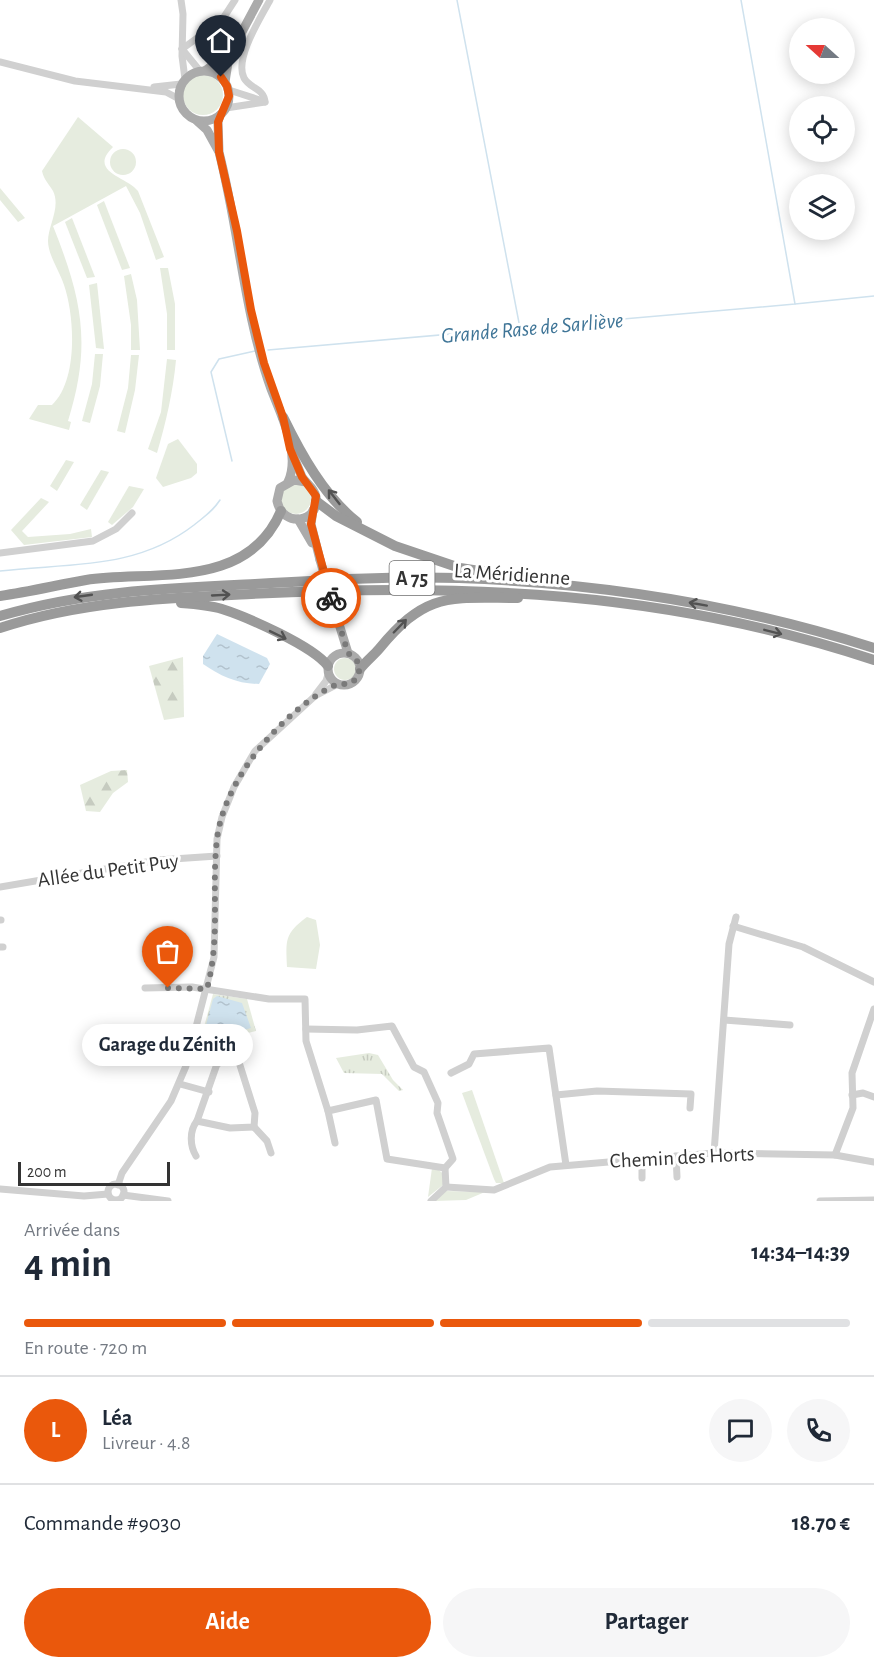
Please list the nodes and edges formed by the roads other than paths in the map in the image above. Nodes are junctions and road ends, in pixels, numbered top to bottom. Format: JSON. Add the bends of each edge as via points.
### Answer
{"nodes":[{"id":1,"x":181,"y":0,"type":"edge"},
{"id":2,"x":235,"y":0,"type":"edge"},
{"id":3,"x":255,"y":0,"type":"edge"},
{"id":4,"x":270,"y":0,"type":"edge"},
{"id":5,"x":182,"y":49,"type":"junction"},
{"id":6,"x":0,"y":62,"type":"edge"},
{"id":7,"x":205,"y":71,"type":"junction"},
{"id":8,"x":183,"y":81,"type":"junction"},
{"id":9,"x":227,"y":86,"type":"junction"},
{"id":10,"x":139,"y":88,"type":"junction"},
{"id":11,"x":179,"y":101,"type":"junction"},
{"id":12,"x":265,"y":102,"type":"junction"},
{"id":13,"x":223,"y":111,"type":"junction"},
{"id":14,"x":195,"y":119,"type":"junction"},
{"id":15,"x":219,"y":152,"type":"junction"},
{"id":16,"x":283,"y":417,"type":"junction"},
{"id":17,"x":290,"y":449,"type":"junction"},
{"id":18,"x":288,"y":482,"type":"junction"},
{"id":19,"x":306,"y":482,"type":"junction"},
{"id":20,"x":315,"y":505,"type":"junction"},
{"id":21,"x":281,"y":511,"type":"junction"},
{"id":22,"x":132,"y":513,"type":"dead end"},
{"id":23,"x":298,"y":519,"type":"junction"},
{"id":24,"x":395,"y":546,"type":"junction"},
{"id":25,"x":0,"y":553,"type":"edge"},
{"id":26,"x":320,"y":560,"type":"junction"},
{"id":27,"x":267,"y":583,"type":"junction"},
{"id":28,"x":558,"y":585,"type":"junction"},
{"id":29,"x":55,"y":587,"type":"junction"},
{"id":30,"x":0,"y":596,"type":"edge"},
{"id":31,"x":141,"y":600,"type":"junction"},
{"id":32,"x":611,"y":602,"type":"junction"},
{"id":33,"x":0,"y":616,"type":"edge"},
{"id":34,"x":338,"y":625,"type":"junction"},
{"id":35,"x":0,"y":628,"type":"edge"},
{"id":36,"x":874,"y":648,"type":"edge"},
{"id":37,"x":348,"y":653,"type":"junction"},
{"id":38,"x":337,"y":655,"type":"junction"},
{"id":39,"x":874,"y":660,"type":"edge"},
{"id":40,"x":328,"y":669,"type":"junction"},
{"id":41,"x":360,"y":669,"type":"junction"},
{"id":42,"x":338,"y":684,"type":"junction"},
{"id":43,"x":315,"y":696,"type":"junction"},
{"id":44,"x":216,"y":856,"type":"junction"},
{"id":45,"x":0,"y":887,"type":"edge"},
{"id":46,"x":736,"y":917,"type":"dead end"},
{"id":47,"x":734,"y":926,"type":"junction"},
{"id":48,"x":874,"y":982,"type":"edge"},
{"id":49,"x":145,"y":988,"type":"dead end"},
{"id":50,"x":207,"y":989,"type":"junction"},
{"id":51,"x":874,"y":1010,"type":"edge"},
{"id":52,"x":724,"y":1020,"type":"junction"},
{"id":53,"x":790,"y":1025,"type":"dead end"},
{"id":54,"x":306,"y":1029,"type":"junction"},
{"id":55,"x":451,"y":1073,"type":"dead end"},
{"id":56,"x":180,"y":1084,"type":"junction"},
{"id":57,"x":209,"y":1092,"type":"junction"},
{"id":58,"x":556,"y":1095,"type":"junction"},
{"id":59,"x":852,"y":1095,"type":"junction"},
{"id":60,"x":874,"y":1098,"type":"edge"},
{"id":61,"x":690,"y":1108,"type":"dead end"},
{"id":62,"x":328,"y":1111,"type":"junction"},
{"id":63,"x":197,"y":1121,"type":"junction"},
{"id":64,"x":254,"y":1127,"type":"junction"},
{"id":65,"x":335,"y":1143,"type":"dead end"},
{"id":66,"x":271,"y":1153,"type":"dead end"},
{"id":67,"x":714,"y":1153,"type":"junction"},
{"id":68,"x":835,"y":1155,"type":"junction"},
{"id":69,"x":196,"y":1156,"type":"dead end"},
{"id":70,"x":676,"y":1156,"type":"junction"},
{"id":71,"x":642,"y":1158,"type":"junction"},
{"id":72,"x":874,"y":1162,"type":"edge"},
{"id":73,"x":566,"y":1165,"type":"junction"},
{"id":74,"x":445,"y":1168,"type":"junction"},
{"id":75,"x":677,"y":1177,"type":"dead end"},
{"id":76,"x":642,"y":1178,"type":"dead end"},
{"id":77,"x":118,"y":1185,"type":"junction"},
{"id":78,"x":446,"y":1187,"type":"junction"},
{"id":79,"x":0,"y":1189,"type":"edge"},
{"id":80,"x":108,"y":1194,"type":"junction"},
{"id":81,"x":123,"y":1194,"type":"junction"},
{"id":82,"x":96,"y":1198,"type":"edge"},
{"id":83,"x":874,"y":1200,"type":"edge"},
{"id":84,"x":168,"y":1201,"type":"edge"},
{"id":85,"x":431,"y":1201,"type":"edge"},
{"id":86,"x":820,"y":1201,"type":"edge"},
{"id":87,"x":852,"y":1201,"type":"edge"}],
"edges":[{"from":1,"to":5,"type":"street"},
{"from":2,"to":5,"type":"street","via":[[222,20]]},
{"from":3,"to":7,"type":"main road","via":[[221,62]]},
{"from":3,"to":9,"type":"main road","via":[[226,65]]},
{"from":4,"to":12,"type":"street","via":[[254,30],[242,67],[244,78],[262,93]]},
{"from":5,"to":7,"type":"street"},
{"from":5,"to":8,"type":"street"},
{"from":6,"to":10,"type":"street","via":[[69,80]]},
{"from":7,"to":8,"type":"main road"},
{"from":7,"to":9,"type":"main road"},
{"from":8,"to":10,"type":"street"},
{"from":8,"to":11,"type":"main road"},
{"from":9,"to":12,"type":"street"},
{"from":9,"to":13,"type":"main road"},
{"from":10,"to":11,"type":"street","via":[[166,92]]},
{"from":11,"to":14,"type":"main road"},
{"from":12,"to":13,"type":"street"},
{"from":13,"to":14,"type":"main road","via":[[208,121]]},
{"from":13,"to":15,"type":"main road","via":[[218,122]]},
{"from":14,"to":15,"type":"main road","via":[[207,130]]},
{"from":15,"to":16,"type":"main road","via":[[264,363]]},
{"from":16,"to":17,"type":"main road"},
{"from":24,"to":16,"type":"highway","one_way":true,"via":[[360,525],[342,507],[300,451]]},
{"from":17,"to":18,"type":"main road","via":[[292,471]]},
{"from":17,"to":19,"type":"main road"},
{"from":18,"to":19,"type":"main road"},
{"from":18,"to":21,"type":"main road","via":[[278,494]]},
{"from":19,"to":20,"type":"main road","via":[[314,490]]},
{"from":20,"to":23,"type":"main road"},
{"from":20,"to":24,"type":"highway"},
{"from":20,"to":26,"type":"main road","via":[[311,524]]},
{"from":21,"to":23,"type":"main road"},
{"from":21,"to":29,"type":"highway","via":[[276,524],[255,545],[219,568],[85,580]]},
{"from":22,"to":25,"type":"street","via":[[116,529],[93,541]]},
{"from":23,"to":26,"type":"main road"},
{"from":24,"to":28,"type":"highway","via":[[460,568]]},
{"from":26,"to":34,"type":"main road","bridge":true},
{"from":27,"to":28,"type":"highway","name":"La Méridienne","number":"A 75","via":[[458,578]]},
{"from":27,"to":29,"type":"highway","via":[[245,578]]},
{"from":27,"to":33,"type":"highway","name":"La Méridienne","number":"A 75","one_way":true,"via":[[117,591],[74,597]]},
{"from":36,"to":28,"type":"highway","name":"La Méridienne","number":"A 75","one_way":true,"via":[[702,605]]},
{"from":29,"to":30,"type":"highway"},
{"from":31,"to":32,"type":"highway","name":"La Méridienne","number":"A 75","one_way":true,"via":[[385,588],[515,591]]},
{"from":31,"to":35,"type":"highway","name":"La Méridienne","number":"A 75","via":[[74,608]]},
{"from":31,"to":40,"type":"highway","one_way":true,"via":[[220,609],[310,650]]},
{"from":32,"to":39,"type":"highway","name":"La Méridienne","number":"A 75","one_way":true,"via":[[751,627]]},
{"from":41,"to":32,"type":"highway","one_way":true,"via":[[402,623],[420,608],[437,602],[473,598]]},
{"from":34,"to":37,"type":"main road"},
{"from":34,"to":38,"type":"main road"},
{"from":37,"to":38,"type":"main road"},
{"from":37,"to":41,"type":"main road","via":[[357,659]]},
{"from":38,"to":40,"type":"main road"},
{"from":40,"to":42,"type":"main road"},
{"from":40,"to":43,"type":"street","via":[[326,681]]},
{"from":41,"to":42,"type":"main road","via":[[353,682]]},
{"from":42,"to":43,"type":"street"},
{"from":43,"to":44,"type":"street","via":[[248,761],[222,817]]},
{"from":44,"to":45,"type":"street","name":"Allée du Petit Puy","via":[[158,860]]},
{"from":44,"to":50,"type":"street","via":[[216,935]]},
{"from":46,"to":47,"type":"street"},
{"from":47,"to":48,"type":"street","via":[[803,947]]},
{"from":47,"to":52,"type":"street","via":[[729,944]]},
{"from":49,"to":50,"type":"street"},
{"from":50,"to":54,"type":"street","via":[[269,999],[305,999]]},
{"from":50,"to":56,"type":"street"},
{"from":51,"to":59,"type":"street","via":[[852,1073]]},
{"from":52,"to":53,"type":"street"},
{"from":52,"to":67,"type":"street"},
{"from":54,"to":62,"type":"street","via":[[306,1041]]},
{"from":54,"to":74,"type":"street","via":[[392,1026],[414,1067],[424,1072],[438,1102],[437,1113],[453,1159]]},
{"from":55,"to":58,"type":"street","via":[[469,1064],[474,1054],[549,1047]]},
{"from":56,"to":57,"type":"street"},
{"from":56,"to":77,"type":"street"},
{"from":57,"to":63,"type":"street"},
{"from":57,"to":64,"type":"street","via":[[218,1062],[236,1056],[255,1113]]},
{"from":58,"to":61,"type":"street","via":[[597,1091],[691,1094]]},
{"from":58,"to":73,"type":"street"},
{"from":59,"to":60,"type":"street","via":[[863,1093]]},
{"from":59,"to":68,"type":"street","via":[[853,1108]]},
{"from":62,"to":65,"type":"street"},
{"from":62,"to":74,"type":"street","via":[[376,1100],[387,1158]]},
{"from":63,"to":64,"type":"street","via":[[230,1128]]},
{"from":63,"to":69,"type":"street","via":[[191,1139]]},
{"from":64,"to":66,"type":"street","via":[[267,1141]]},
{"from":67,"to":68,"type":"street","name":"Chemin des Horts"},
{"from":67,"to":70,"type":"street","name":"Chemin des Horts"},
{"from":68,"to":72,"type":"street","name":"Chemin des Horts"},
{"from":70,"to":71,"type":"street","name":"Chemin des Horts"},
{"from":70,"to":75,"type":"street"},
{"from":71,"to":73,"type":"street","name":"Chemin des Horts"},
{"from":71,"to":76,"type":"street"},
{"from":73,"to":78,"type":"street","name":"Chemin des Horts","via":[[530,1174],[494,1190]]},
{"from":74,"to":78,"type":"street"},
{"from":77,"to":80,"type":"street","via":[[111,1187]]},
{"from":77,"to":81,"type":"street"},
{"from":78,"to":85,"type":"street"},
{"from":79,"to":82,"type":"street"},
{"from":80,"to":81,"type":"street","via":[[116,1200]]},
{"from":80,"to":82,"type":"street"},
{"from":81,"to":84,"type":"street"},
{"from":83,"to":87,"type":"street"},
{"from":86,"to":87,"type":"street"}]}
